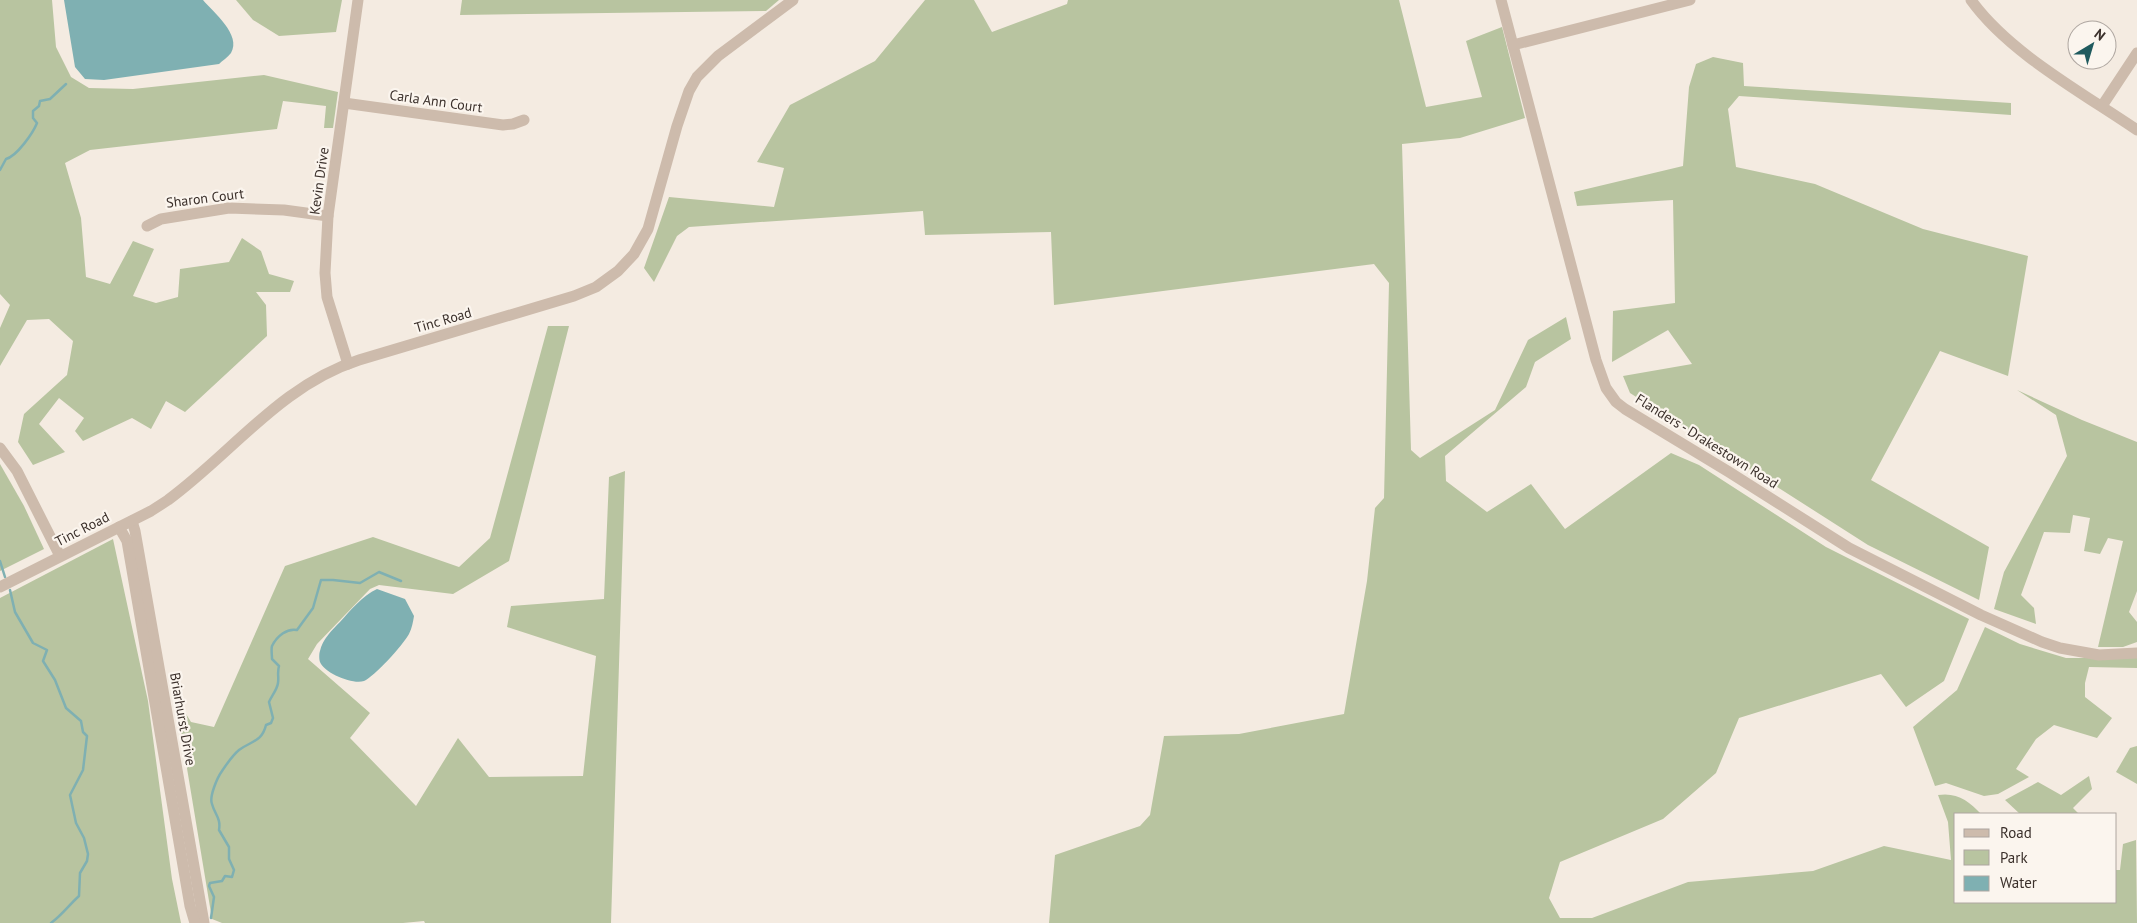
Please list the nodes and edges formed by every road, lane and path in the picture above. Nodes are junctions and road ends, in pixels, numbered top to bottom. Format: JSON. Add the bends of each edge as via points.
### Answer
{"nodes":[{"id":1,"x":358,"y":0,"type":"edge"},
{"id":2,"x":793,"y":0,"type":"edge"},
{"id":3,"x":1501,"y":0,"type":"edge"},
{"id":4,"x":1690,"y":0,"type":"edge"},
{"id":5,"x":1971,"y":0,"type":"edge"},
{"id":6,"x":1513,"y":45,"type":"junction"},
{"id":7,"x":2137,"y":53,"type":"edge"},
{"id":8,"x":344,"y":104,"type":"junction"},
{"id":9,"x":2102,"y":106,"type":"junction"},
{"id":10,"x":524,"y":120,"type":"dead end"},
{"id":11,"x":2137,"y":130,"type":"edge"},
{"id":12,"x":328,"y":216,"type":"junction"},
{"id":13,"x":147,"y":226,"type":"dead end"},
{"id":14,"x":348,"y":364,"type":"junction"},
{"id":15,"x":0,"y":448,"type":"edge"},
{"id":16,"x":132,"y":520,"type":"junction"},
{"id":17,"x":119,"y":527,"type":"junction"},
{"id":18,"x":60,"y":556,"type":"junction"},
{"id":19,"x":0,"y":587,"type":"edge"},
{"id":20,"x":2137,"y":653,"type":"edge"},
{"id":21,"x":195,"y":923,"type":"edge"},
{"id":22,"x":204,"y":923,"type":"edge"}],
"edges":[{"from":1,"to":8,"type":"street","name":"Kevin Drive"},
{"from":2,"to":14,"type":"street","name":"Tinc Road","via":[[718,56],[697,77],[677,126],[648,229],[637,249],[618,271],[596,287],[574,296]]},
{"from":3,"to":6,"type":"street","name":"Flanders - Drakestown Road"},
{"from":4,"to":6,"type":"street"},
{"from":5,"to":9,"type":"street","via":[[2010,42]]},
{"from":6,"to":20,"type":"street","name":"Flanders - Drakestown Road","via":[[1594,353],[1605,385],[1616,402],[1849,548],[1981,615],[2060,648],[2099,655]]},
{"from":7,"to":9,"type":"street"},
{"from":8,"to":10,"type":"street","name":"Carla Ann Court","via":[[503,125]]},
{"from":8,"to":12,"type":"street","name":"Kevin Drive"},
{"from":9,"to":11,"type":"street"},
{"from":12,"to":13,"type":"street","name":"Sharon Court","via":[[237,207],[161,219]]},
{"from":12,"to":14,"type":"street","name":"Kevin Drive","via":[[325,272],[328,297]]},
{"from":14,"to":16,"type":"street","name":"Tinc Road","via":[[295,392],[178,494]]},
{"from":15,"to":18,"type":"street","via":[[17,471]]},
{"from":16,"to":17,"type":"street","name":"Tinc Road"},
{"from":16,"to":22,"type":"street","name":"Briarhurst Drive"},
{"from":17,"to":18,"type":"street","name":"Tinc Road"},
{"from":17,"to":21,"type":"street","name":"Briarhurst Drive","via":[[127,541]]},
{"from":18,"to":19,"type":"street","name":"Tinc Road"}]}
